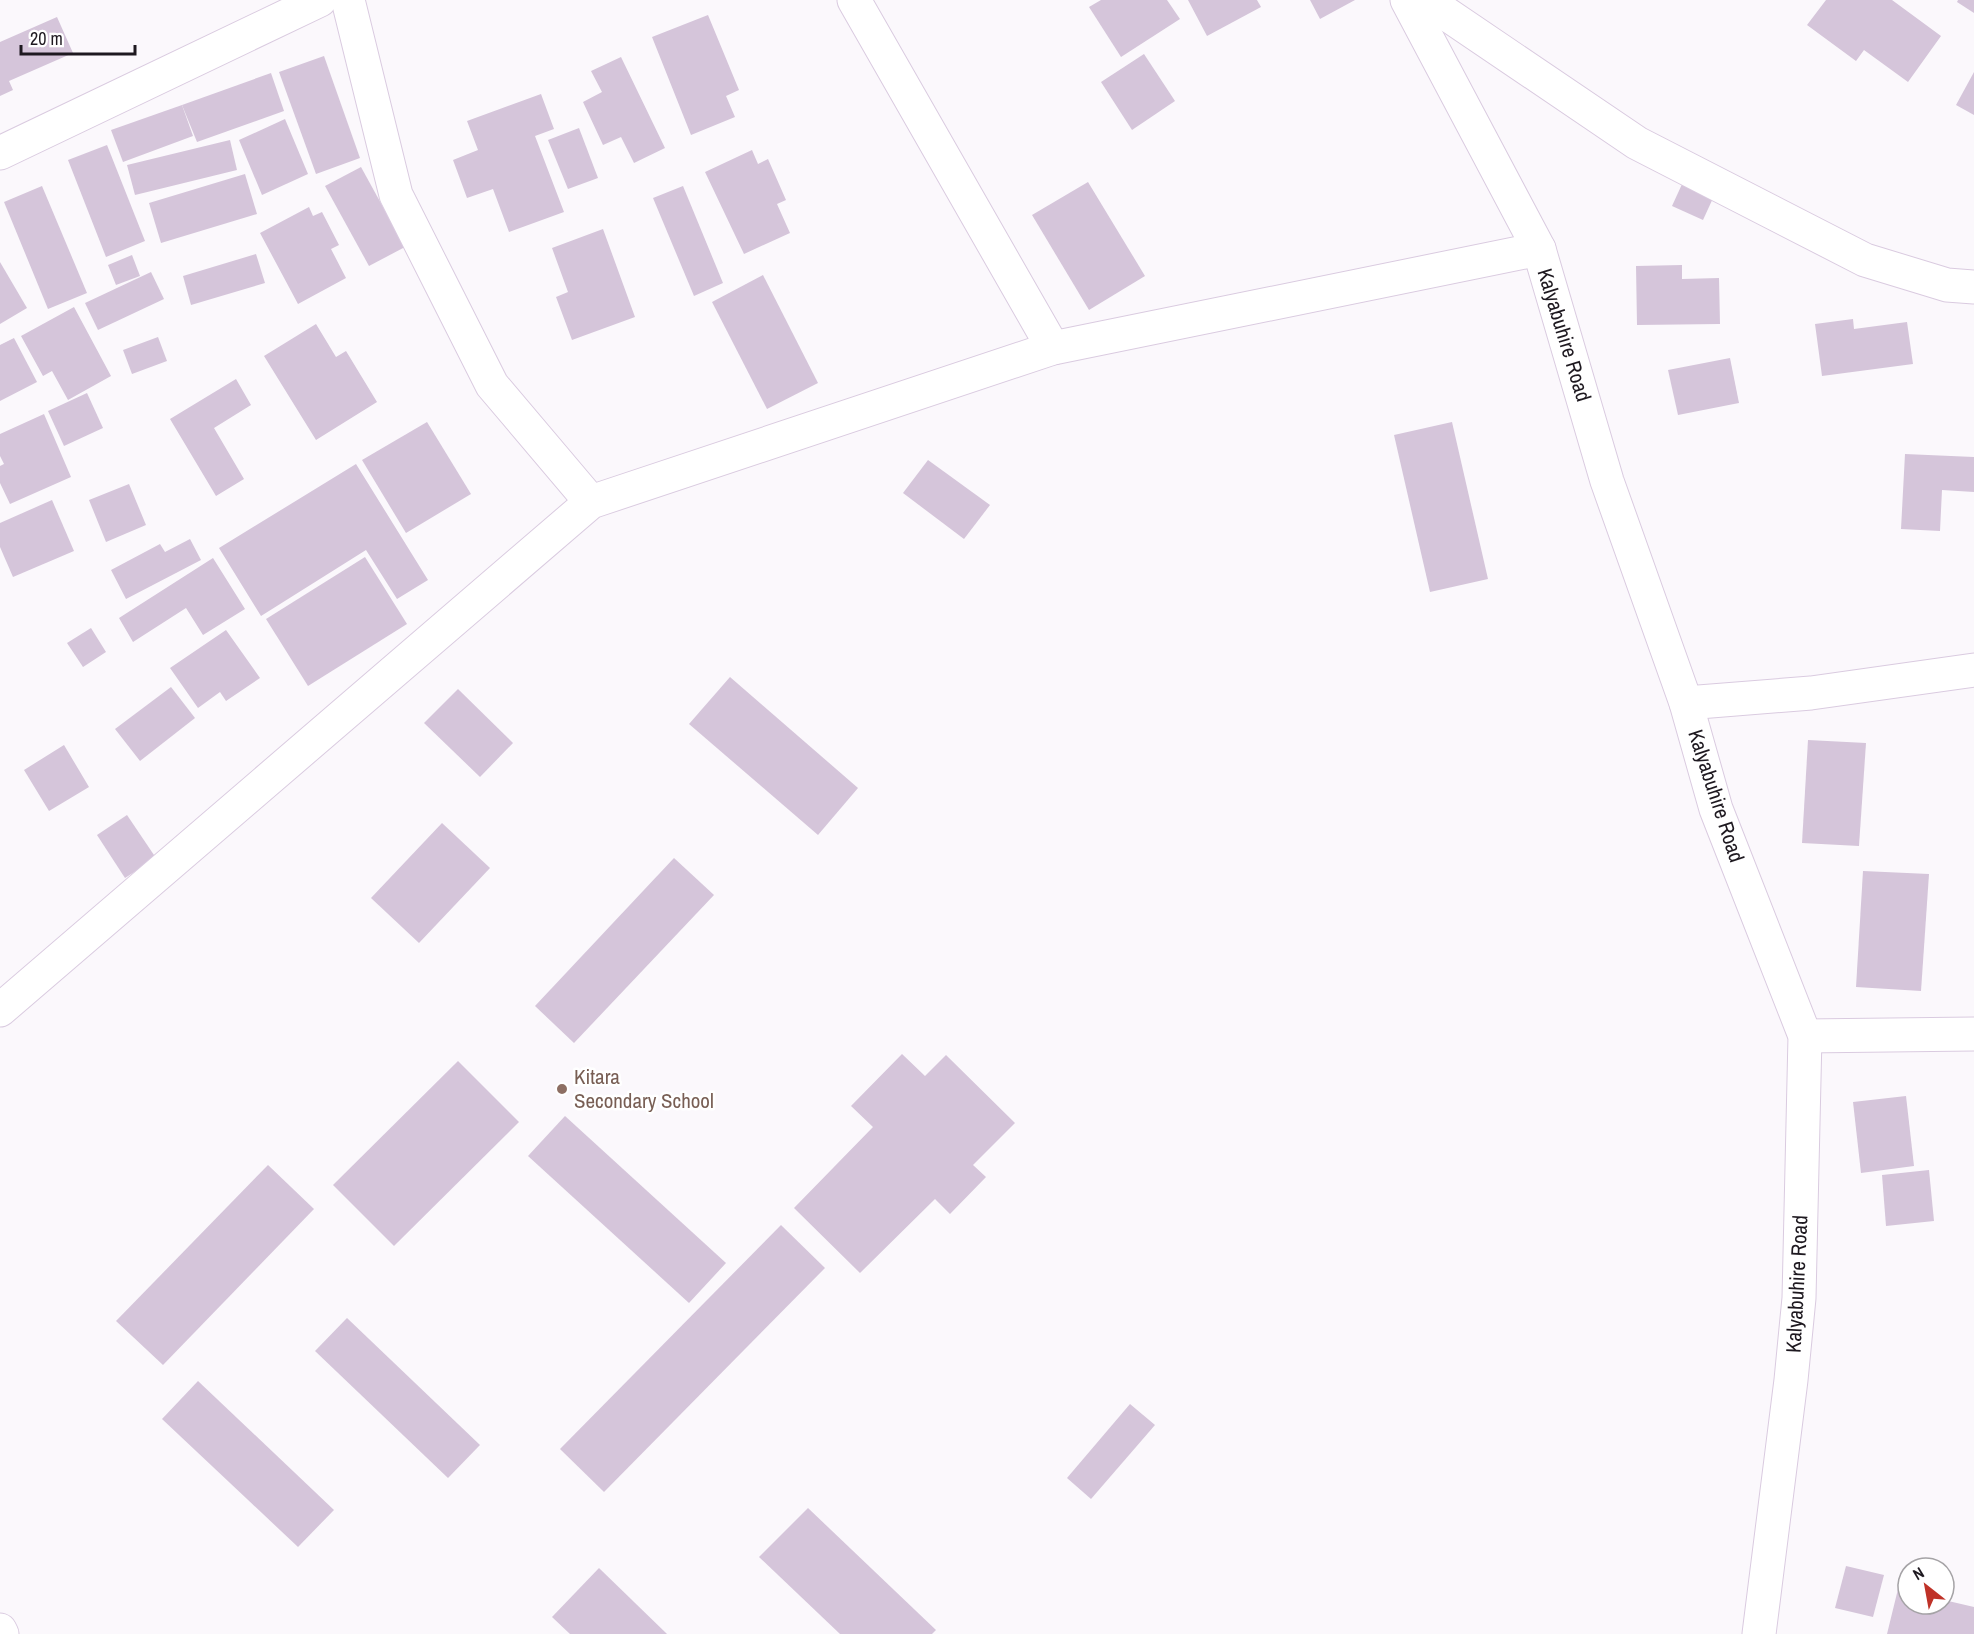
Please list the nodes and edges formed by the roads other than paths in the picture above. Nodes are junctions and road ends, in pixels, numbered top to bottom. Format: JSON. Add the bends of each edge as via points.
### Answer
{"nodes":[{"id":1,"x":320,"y":0,"type":"edge"},
{"id":2,"x":348,"y":0,"type":"edge"},
{"id":3,"x":854,"y":0,"type":"edge"},
{"id":4,"x":1407,"y":0,"type":"edge"},
{"id":5,"x":1426,"y":0,"type":"edge"},
{"id":6,"x":0,"y":153,"type":"edge"},
{"id":7,"x":1539,"y":249,"type":"junction"},
{"id":8,"x":1974,"y":287,"type":"edge"},
{"id":9,"x":1053,"y":348,"type":"junction"},
{"id":10,"x":591,"y":502,"type":"junction"},
{"id":11,"x":1974,"y":670,"type":"edge"},
{"id":12,"x":1686,"y":704,"type":"junction"},
{"id":13,"x":0,"y":1010,"type":"edge"},
{"id":14,"x":1974,"y":1034,"type":"edge"},
{"id":15,"x":1805,"y":1036,"type":"junction"},
{"id":16,"x":0,"y":1630,"type":"edge"},
{"id":17,"x":2,"y":1634,"type":"edge"},
{"id":18,"x":1759,"y":1634,"type":"edge"}],
"edges":[{"from":1,"to":6,"type":"street"},
{"from":2,"to":10,"type":"street","via":[[396,195],[492,385]]},
{"from":3,"to":9,"type":"street"},
{"from":4,"to":7,"type":"street","name":"Kalyabuhire Road"},
{"from":5,"to":8,"type":"street","via":[[1637,143],[1865,260],[1947,285]]},
{"from":7,"to":9,"type":"street"},
{"from":7,"to":12,"type":"street","name":"Kalyabuhire Road","via":[[1607,481]]},
{"from":9,"to":10,"type":"street"},
{"from":10,"to":13,"type":"street"},
{"from":11,"to":12,"type":"street","via":[[1811,693]]},
{"from":12,"to":15,"type":"street","name":"Kalyabuhire Road","via":[[1716,808]]},
{"from":14,"to":15,"type":"street"},
{"from":15,"to":18,"type":"street","name":"Kalyabuhire Road","via":[[1799,1298]]},
{"from":16,"to":17,"type":"street"}]}
